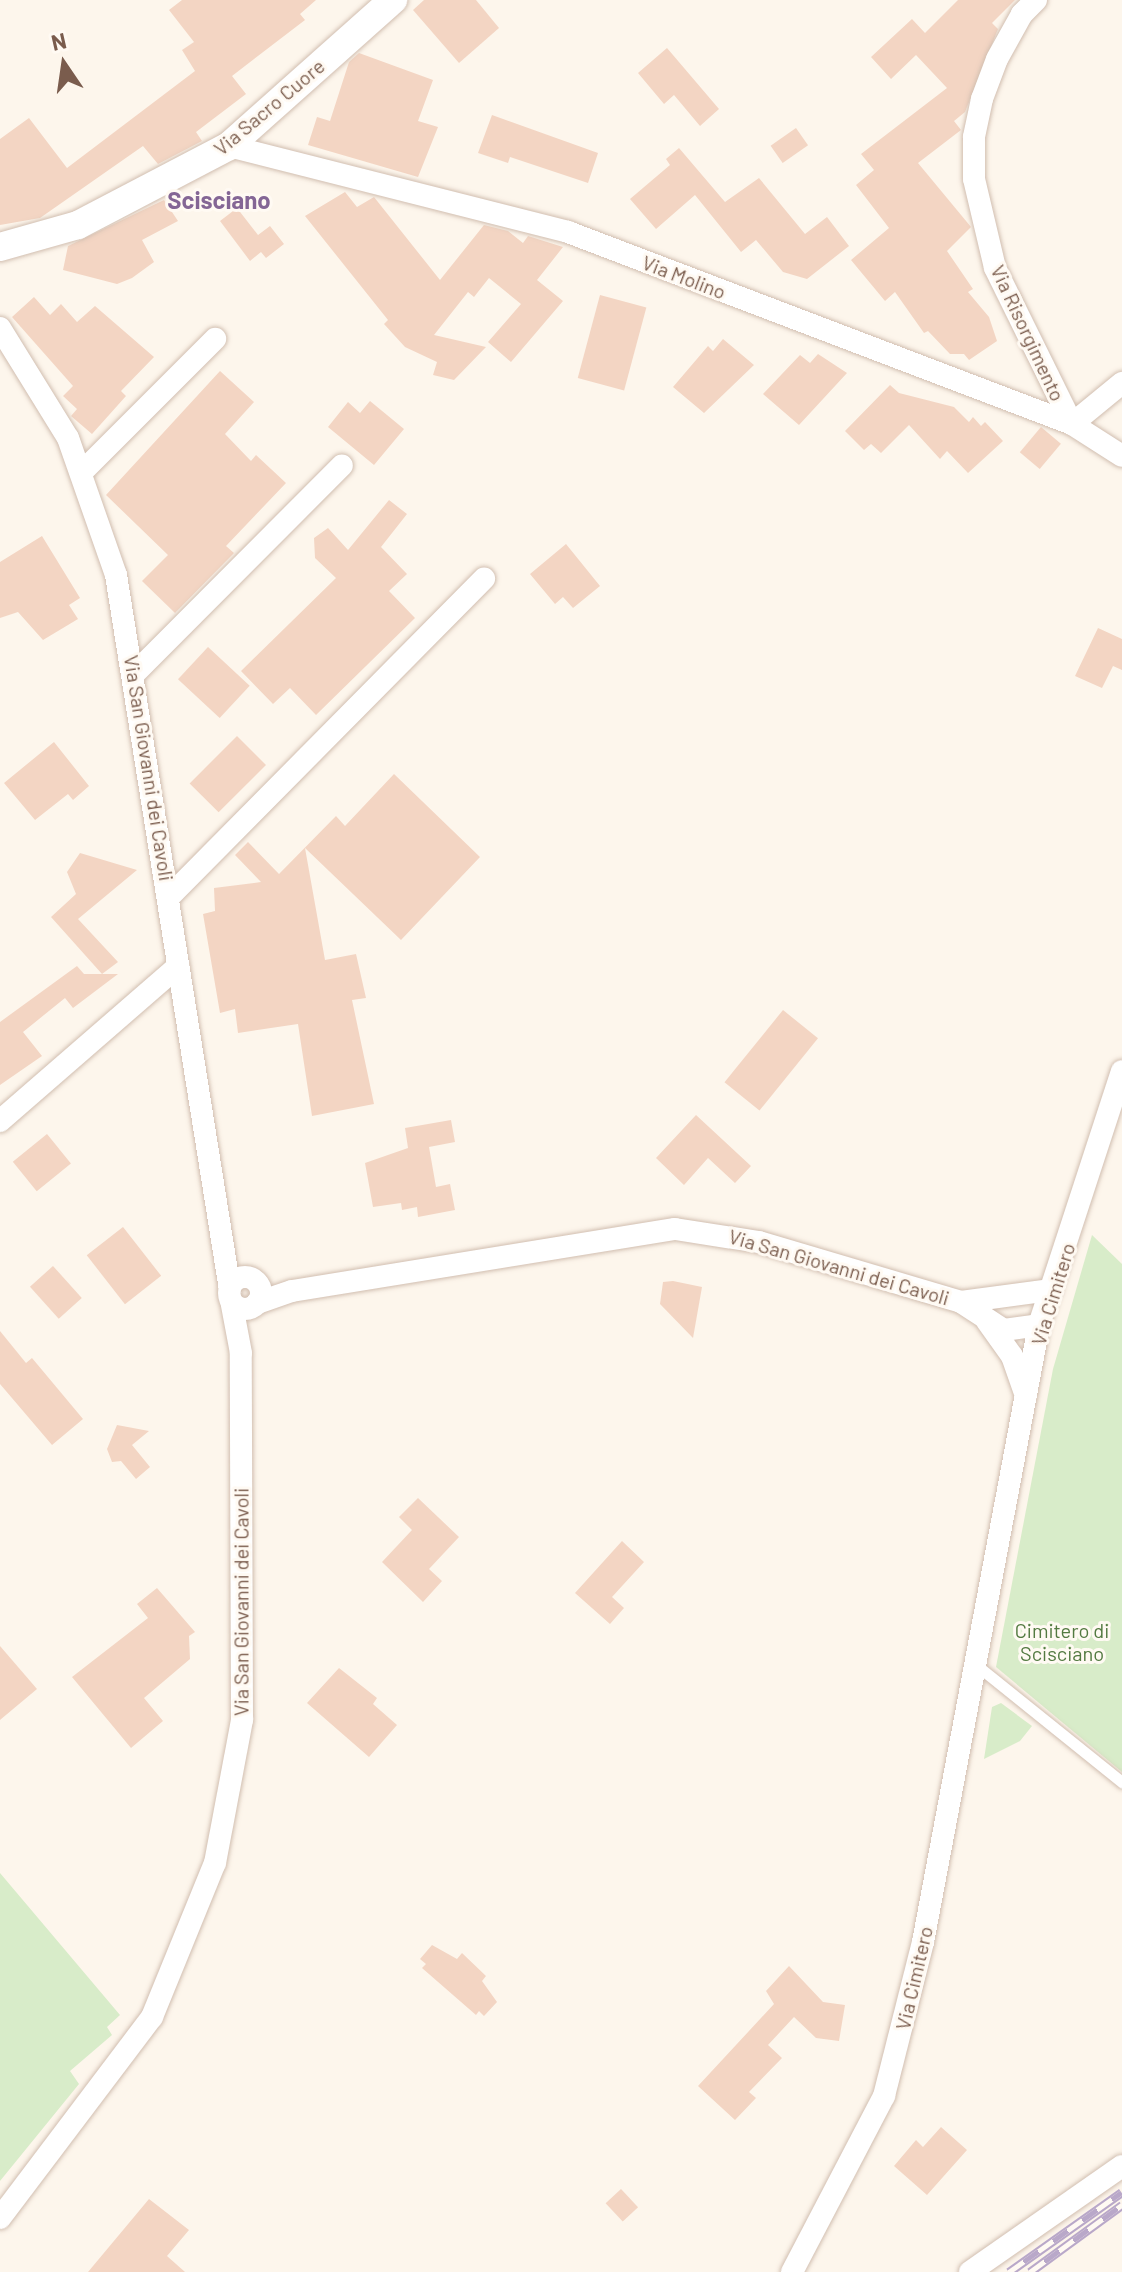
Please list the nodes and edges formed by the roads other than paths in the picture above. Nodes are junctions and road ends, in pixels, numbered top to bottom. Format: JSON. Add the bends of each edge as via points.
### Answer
{"nodes":[{"id":1,"x":393,"y":0,"type":"edge"},
{"id":2,"x":1036,"y":0,"type":"edge"},
{"id":3,"x":229,"y":146,"type":"junction"},
{"id":4,"x":0,"y":247,"type":"edge"},
{"id":5,"x":0,"y":328,"type":"edge"},
{"id":6,"x":215,"y":339,"type":"dead end"},
{"id":7,"x":1122,"y":383,"type":"edge"},
{"id":8,"x":1072,"y":424,"type":"junction"},
{"id":9,"x":1122,"y":456,"type":"edge"},
{"id":10,"x":342,"y":465,"type":"dead end"},
{"id":11,"x":83,"y":471,"type":"junction"},
{"id":12,"x":484,"y":579,"type":"dead end"},
{"id":13,"x":135,"y":673,"type":"junction"},
{"id":14,"x":169,"y":897,"type":"junction"},
{"id":15,"x":178,"y":966,"type":"junction"},
{"id":16,"x":1122,"y":1071,"type":"edge"},
{"id":17,"x":0,"y":1121,"type":"edge"},
{"id":18,"x":224,"y":1233,"type":"junction"},
{"id":19,"x":1051,"y":1290,"type":"junction"},
{"id":20,"x":256,"y":1293,"type":"junction"},
{"id":21,"x":230,"y":1295,"type":"junction"},
{"id":22,"x":961,"y":1302,"type":"junction"},
{"id":23,"x":986,"y":1320,"type":"junction"},
{"id":24,"x":1039,"y":1325,"type":"junction"},
{"id":25,"x":241,"y":1353,"type":"junction"},
{"id":26,"x":1028,"y":1400,"type":"junction"},
{"id":27,"x":974,"y":1664,"type":"junction"},
{"id":28,"x":1122,"y":1782,"type":"edge"},
{"id":29,"x":1122,"y":2166,"type":"edge"},
{"id":30,"x":0,"y":2218,"type":"edge"},
{"id":31,"x":792,"y":2272,"type":"edge"},
{"id":32,"x":970,"y":2272,"type":"edge"}],
"edges":[{"from":1,"to":3,"type":"street","name":"Via Sacro Cuore"},
{"from":2,"to":8,"type":"street","name":"Via Risorgimento","via":[[997,59],[982,99],[974,137],[974,179],[995,268]]},
{"from":3,"to":4,"type":"street","name":"Via Sacro Cuore","via":[[78,225]]},
{"from":3,"to":8,"type":"street","name":"Via Molino","via":[[568,232]]},
{"from":5,"to":11,"type":"street","name":"Via San Giovanni dei Cavoli"},
{"from":6,"to":11,"type":"street"},
{"from":7,"to":8,"type":"street","name":"Via Risorgimento"},
{"from":8,"to":9,"type":"street","name":"Via Molino"},
{"from":10,"to":13,"type":"street"},
{"from":11,"to":13,"type":"street","name":"Via San Giovanni dei Cavoli","via":[[116,575]]},
{"from":12,"to":14,"type":"street"},
{"from":13,"to":14,"type":"street","name":"Via San Giovanni dei Cavoli"},
{"from":14,"to":15,"type":"street","name":"Via San Giovanni dei Cavoli"},
{"from":15,"to":17,"type":"street"},
{"from":15,"to":18,"type":"street","name":"Via San Giovanni dei Cavoli"},
{"from":16,"to":19,"type":"street","name":"Via Cimitero"},
{"from":18,"to":20,"type":"street","name":"Via San Giovanni dei Cavoli"},
{"from":18,"to":21,"type":"street","name":"Via San Giovanni dei Cavoli"},
{"from":19,"to":22,"type":"street","name":"Via San Giovanni dei Cavoli"},
{"from":19,"to":24,"type":"street","name":"Via Cimitero"},
{"from":20,"to":21,"type":"street","name":"Via San Giovanni dei Cavoli","via":[[238,1307]]},
{"from":20,"to":22,"type":"street","name":"Via San Giovanni dei Cavoli","via":[[675,1229],[759,1242]]},
{"from":20,"to":25,"type":"street","name":"Via San Giovanni dei Cavoli"},
{"from":21,"to":25,"type":"street","name":"Via San Giovanni dei Cavoli"},
{"from":22,"to":23,"type":"street","name":"Via San Giovanni dei Cavoli"},
{"from":23,"to":24,"type":"street","name":"Via San Giovanni dei Cavoli","via":[[1004,1330]]},
{"from":23,"to":26,"type":"street","name":"Via San Giovanni dei Cavoli","via":[[1012,1356]]},
{"from":24,"to":26,"type":"street","name":"Via Cimitero"},
{"from":25,"to":30,"type":"street","name":"Via San Giovanni dei Cavoli","via":[[242,1720],[215,1863],[152,2017]]},
{"from":26,"to":27,"type":"street","name":"Via Cimitero"},
{"from":27,"to":28,"type":"lane"},
{"from":27,"to":31,"type":"street","name":"Via Cimitero","via":[[918,1966],[884,2096]]},
{"from":29,"to":32,"type":"street"}]}
